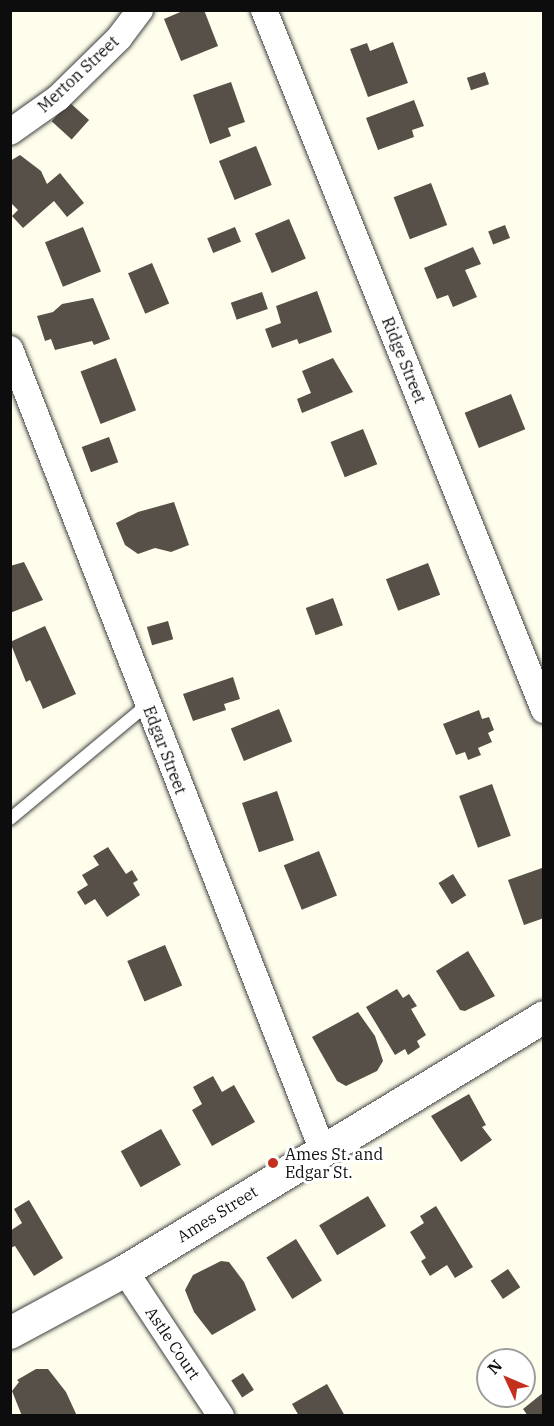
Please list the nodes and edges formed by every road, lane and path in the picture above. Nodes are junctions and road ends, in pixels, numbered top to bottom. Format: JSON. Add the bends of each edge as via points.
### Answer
{"nodes":[{"id":1,"x":140,"y":10,"type":"edge"},
{"id":2,"x":264,"y":10,"type":"edge"},
{"id":3,"x":10,"y":132,"type":"edge"},
{"id":4,"x":10,"y":349,"type":"edge"},
{"id":5,"x":147,"y":705,"type":"junction"},
{"id":6,"x":543,"y":710,"type":"edge"},
{"id":7,"x":10,"y":819,"type":"edge"},
{"id":8,"x":543,"y":1017,"type":"edge"},
{"id":9,"x":322,"y":1149,"type":"junction"},
{"id":10,"x":125,"y":1271,"type":"junction"},
{"id":11,"x":10,"y":1333,"type":"edge"},
{"id":12,"x":221,"y":1416,"type":"edge"}],
"edges":[{"from":1,"to":3,"type":"street","name":"Merton Street","via":[[119,38],[58,98]]},
{"from":2,"to":6,"type":"street","name":"Ridge Street"},
{"from":4,"to":5,"type":"street","name":"Edgar Street"},
{"from":5,"to":7,"type":"lane"},
{"from":5,"to":9,"type":"street","name":"Edgar Street"},
{"from":8,"to":9,"type":"street","name":"Ames Street"},
{"from":9,"to":10,"type":"street","name":"Ames Street"},
{"from":10,"to":11,"type":"street","name":"Ames Street"},
{"from":10,"to":12,"type":"street","name":"Astle Court"}]}
